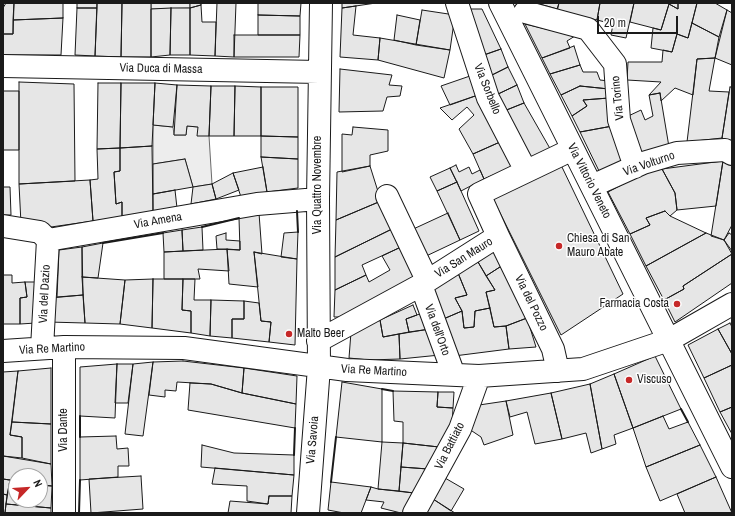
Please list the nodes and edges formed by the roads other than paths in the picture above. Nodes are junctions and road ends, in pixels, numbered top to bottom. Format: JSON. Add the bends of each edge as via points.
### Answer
{"nodes":[{"id":1,"x":321,"y":3,"type":"edge"},
{"id":2,"x":457,"y":3,"type":"edge"},
{"id":3,"x":500,"y":3,"type":"edge"},
{"id":4,"x":525,"y":12,"type":"dead end"},
{"id":5,"x":3,"y":66,"type":"edge"},
{"id":6,"x":320,"y":72,"type":"junction"},
{"id":7,"x":573,"y":149,"type":"junction"},
{"id":8,"x":732,"y":154,"type":"edge"},
{"id":9,"x":635,"y":167,"type":"junction"},
{"id":10,"x":526,"y":171,"type":"junction"},
{"id":11,"x":592,"y":186,"type":"junction"},
{"id":12,"x":388,"y":196,"type":"dead end"},
{"id":13,"x":318,"y":199,"type":"junction"},
{"id":14,"x":3,"y":226,"type":"edge"},
{"id":15,"x":498,"y":236,"type":"junction"},
{"id":16,"x":48,"y":240,"type":"junction"},
{"id":17,"x":424,"y":283,"type":"junction"},
{"id":18,"x":732,"y":304,"type":"edge"},
{"id":19,"x":669,"y":340,"type":"junction"},
{"id":20,"x":318,"y":341,"type":"junction"},
{"id":21,"x":64,"y":347,"type":"junction"},
{"id":22,"x":42,"y":348,"type":"junction"},
{"id":23,"x":3,"y":351,"type":"edge"},
{"id":24,"x":319,"y":367,"type":"junction"},
{"id":25,"x":558,"y":371,"type":"junction"},
{"id":26,"x":454,"y":375,"type":"junction"},
{"id":27,"x":479,"y":376,"type":"junction"},
{"id":28,"x":732,"y":467,"type":"edge"},
{"id":29,"x":64,"y":513,"type":"edge"},
{"id":30,"x":308,"y":513,"type":"edge"},
{"id":31,"x":414,"y":513,"type":"edge"}],
"edges":[{"from":1,"to":6,"type":"street","name":"Via Quattro Novembre"},
{"from":2,"to":10,"type":"street","name":"Via Sorbello","via":[[488,98]]},
{"from":3,"to":7,"type":"street","name":"Via Vittorio Veneto"},
{"from":4,"to":9,"type":"street","name":"Via Torino","via":[[588,29],[615,64],[619,120]]},
{"from":5,"to":6,"type":"street","name":"Via Duca di Massa"},
{"from":6,"to":13,"type":"street","name":"Via Quattro Novembre"},
{"from":7,"to":10,"type":"street","name":"Via San Mauro"},
{"from":7,"to":11,"type":"street","name":"Via Vittorio Veneto"},
{"from":8,"to":9,"type":"street","name":"Via Volturno","via":[[725,150],[677,153]]},
{"from":9,"to":11,"type":"street","name":"Via Volturno"},
{"from":10,"to":15,"type":"street","name":"Via San Mauro","via":[[479,194]]},
{"from":11,"to":19,"type":"street","name":"Via Vittorio Veneto"},
{"from":12,"to":17,"type":"street","name":"Via dell'Orto"},
{"from":13,"to":16,"type":"street","name":"Via Amena","via":[[257,204]]},
{"from":13,"to":20,"type":"street","name":"Via Quattro Novembre"},
{"from":14,"to":16,"type":"street","via":[[40,232]]},
{"from":15,"to":17,"type":"street","name":"Via San Mauro"},
{"from":15,"to":25,"type":"street","name":"Via del Pozzo","via":[[553,349]]},
{"from":16,"to":22,"type":"street","name":"Via del Dazio"},
{"from":17,"to":20,"type":"street","name":"Via San Mauro"},
{"from":17,"to":26,"type":"street","name":"Via dell'Orto"},
{"from":18,"to":19,"type":"street","name":"Via Re Martino"},
{"from":19,"to":25,"type":"street","name":"Via Re Martino","via":[[584,369]]},
{"from":19,"to":28,"type":"street","name":"Via Vittorio Veneto"},
{"from":20,"to":24,"type":"street","name":"Via Quattro Novembre"},
{"from":21,"to":22,"type":"street","name":"Via Re Martino"},
{"from":21,"to":24,"type":"street","name":"Via Re Martino","via":[[184,348]]},
{"from":21,"to":29,"type":"street","name":"Via Dante"},
{"from":22,"to":23,"type":"street","name":"Via Re Martino"},
{"from":24,"to":26,"type":"street","name":"Via Re Martino"},
{"from":24,"to":30,"type":"street","name":"Via Savoia"},
{"from":25,"to":27,"type":"street","name":"Via Re Martino"},
{"from":26,"to":27,"type":"street","name":"Via Re Martino"},
{"from":27,"to":31,"type":"street","name":"Via Battiato","via":[[460,429]]}]}
